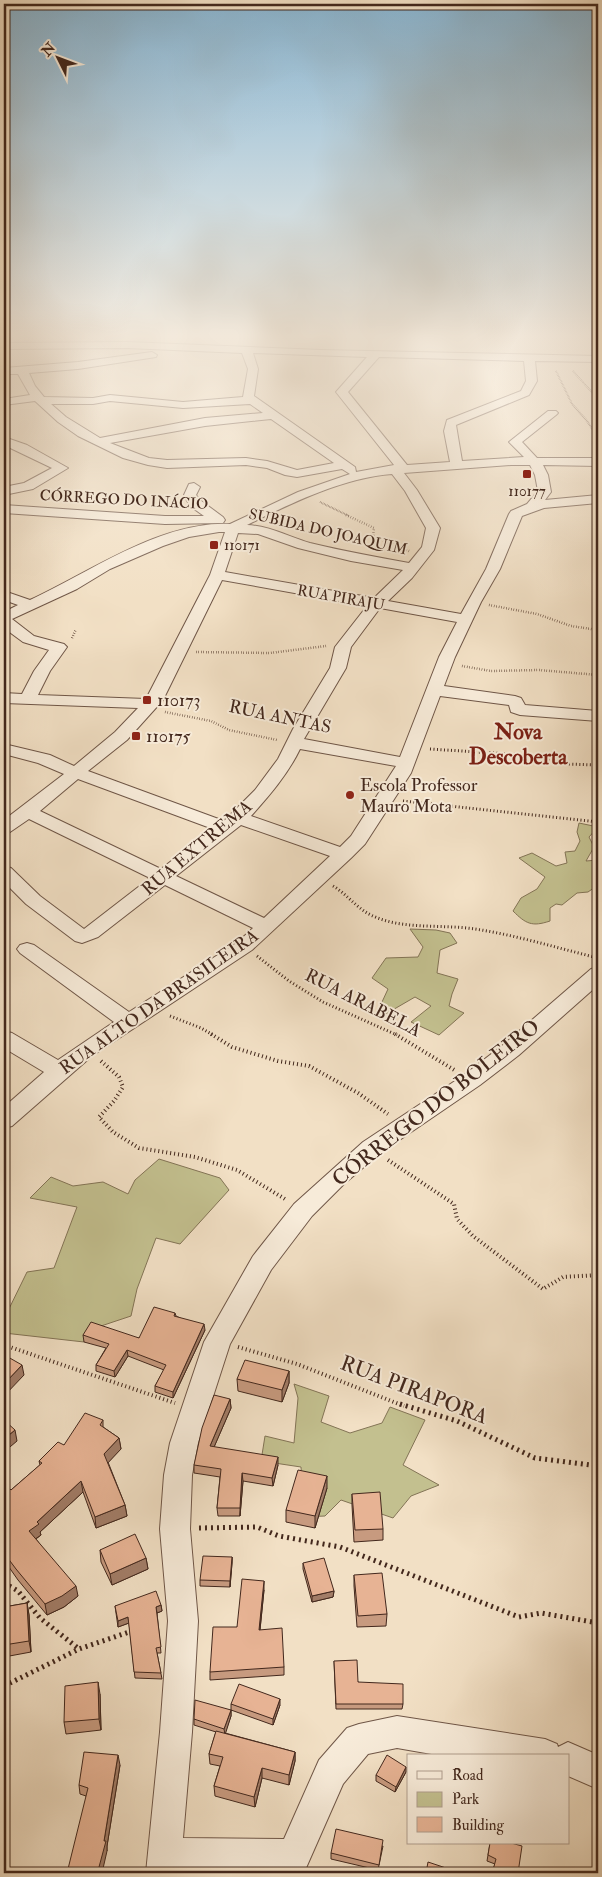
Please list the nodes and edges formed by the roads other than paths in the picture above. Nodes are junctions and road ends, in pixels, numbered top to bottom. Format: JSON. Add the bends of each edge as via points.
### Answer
{"nodes":[{"id":1,"x":69,"y":424,"type":"edge"},
{"id":2,"x":196,"y":424,"type":"edge"},
{"id":3,"x":286,"y":424,"type":"edge"},
{"id":4,"x":365,"y":424,"type":"edge"},
{"id":5,"x":450,"y":424,"type":"edge"},
{"id":6,"x":538,"y":424,"type":"edge"},
{"id":7,"x":6,"y":440,"type":"edge"},
{"id":8,"x":98,"y":442,"type":"junction"},
{"id":9,"x":536,"y":461,"type":"junction"},
{"id":10,"x":598,"y":462,"type":"edge"},
{"id":11,"x":344,"y":465,"type":"junction"},
{"id":12,"x":456,"y":465,"type":"junction"},
{"id":13,"x":399,"y":469,"type":"junction"},
{"id":14,"x":358,"y":475,"type":"junction"},
{"id":15,"x":194,"y":487,"type":"dead end"},
{"id":16,"x":4,"y":491,"type":"edge"},
{"id":17,"x":598,"y":500,"type":"edge"},
{"id":18,"x":531,"y":508,"type":"junction"},
{"id":19,"x":7,"y":512,"type":"edge"},
{"id":20,"x":218,"y":520,"type":"junction"},
{"id":21,"x":239,"y":525,"type":"junction"},
{"id":22,"x":417,"y":562,"type":"junction"},
{"id":23,"x":217,"y":575,"type":"junction"},
{"id":24,"x":4,"y":595,"type":"edge"},
{"id":25,"x":376,"y":604,"type":"junction"},
{"id":26,"x":30,"y":605,"type":"junction"},
{"id":27,"x":4,"y":618,"type":"edge"},
{"id":28,"x":466,"y":619,"type":"junction"},
{"id":29,"x":434,"y":690,"type":"junction"},
{"id":30,"x":4,"y":698,"type":"edge"},
{"id":31,"x":28,"y":698,"type":"junction"},
{"id":32,"x":149,"y":707,"type":"junction"},
{"id":33,"x":598,"y":716,"type":"edge"},
{"id":34,"x":295,"y":743,"type":"junction"},
{"id":35,"x":4,"y":749,"type":"edge"},
{"id":36,"x":409,"y":755,"type":"junction"},
{"id":37,"x":77,"y":773,"type":"junction"},
{"id":38,"x":28,"y":812,"type":"junction"},
{"id":39,"x":232,"y":823,"type":"junction"},
{"id":40,"x":4,"y":828,"type":"edge"},
{"id":41,"x":344,"y":854,"type":"junction"},
{"id":42,"x":4,"y":872,"type":"edge"},
{"id":43,"x":163,"y":877,"type":"junction"},
{"id":44,"x":267,"y":927,"type":"junction"},
{"id":45,"x":27,"y":948,"type":"dead end"},
{"id":46,"x":598,"y":974,"type":"edge"},
{"id":47,"x":129,"y":1022,"type":"junction"},
{"id":48,"x":4,"y":1038,"type":"edge"},
{"id":49,"x":58,"y":1071,"type":"junction"},
{"id":50,"x":4,"y":1120,"type":"edge"},
{"id":51,"x":533,"y":1754,"type":"edge"},
{"id":52,"x":570,"y":1760,"type":"edge"},
{"id":53,"x":598,"y":1772,"type":"edge"},
{"id":54,"x":164,"y":1864,"type":"edge"}],
"edges":[{"from":1,"to":8,"type":"street"},
{"from":2,"to":8,"type":"street"},
{"from":3,"to":11,"type":"street"},
{"from":4,"to":13,"type":"street"},
{"from":5,"to":12,"type":"street"},
{"from":6,"to":9,"type":"street","via":[[515,442]]},
{"from":7,"to":16,"type":"street","via":[[62,468],[28,486]]},
{"from":8,"to":11,"type":"street","via":[[122,454],[166,464],[238,461],[278,467],[290,473]]},
{"from":9,"to":10,"type":"street"},
{"from":9,"to":12,"type":"street"},
{"from":9,"to":18,"type":"street","via":[[545,492]]},
{"from":11,"to":14,"type":"street"},
{"from":12,"to":13,"type":"street"},
{"from":13,"to":14,"type":"street"},
{"from":13,"to":22,"type":"street","via":[[433,528],[429,547]]},
{"from":14,"to":21,"type":"street","via":[[303,495]]},
{"from":15,"to":20,"type":"street","via":[[190,495],[195,503]]},
{"from":17,"to":18,"type":"street"},
{"from":18,"to":28,"type":"street","name":"RUA ALTO DA BRASILEIRA","via":[[521,511],[514,519],[493,569]]},
{"from":19,"to":20,"type":"street","name":"CÓRREGO DO INÁCIO"},
{"from":20,"to":21,"type":"street","name":"CÓRREGO DO INÁCIO"},
{"from":21,"to":22,"type":"street","name":"SUBIDA DO JOAQUIM","via":[[359,558]]},
{"from":21,"to":23,"type":"street","via":[[232,532]]},
{"from":21,"to":26,"type":"street","via":[[186,533],[158,542]]},
{"from":22,"to":25,"type":"street","name":"RUA EXTREMA"},
{"from":23,"to":25,"type":"street","name":"RUA PIRAJU"},
{"from":23,"to":32,"type":"street","via":[[158,697]]},
{"from":24,"to":26,"type":"street"},
{"from":25,"to":28,"type":"street","name":"RUA PIRAJU"},
{"from":25,"to":34,"type":"street","name":"RUA EXTREMA","via":[[343,647],[338,668]]},
{"from":26,"to":27,"type":"street"},
{"from":27,"to":31,"type":"street","via":[[14,632],[31,641],[59,647]]},
{"from":28,"to":29,"type":"street","name":"RUA ALTO DA BRASILEIRA"},
{"from":29,"to":33,"type":"street","via":[[514,701],[520,710]]},
{"from":29,"to":36,"type":"street","name":"RUA ALTO DA BRASILEIRA"},
{"from":30,"to":31,"type":"street"},
{"from":31,"to":32,"type":"street"},
{"from":32,"to":37,"type":"street"},
{"from":34,"to":36,"type":"street","name":"RUA ANTAS"},
{"from":34,"to":39,"type":"street","name":"RUA EXTREMA","via":[[277,773]]},
{"from":35,"to":37,"type":"street","via":[[44,759]]},
{"from":36,"to":41,"type":"street","name":"RUA ALTO DA BRASILEIRA","via":[[386,799],[358,840]]},
{"from":37,"to":38,"type":"street"},
{"from":37,"to":39,"type":"street"},
{"from":38,"to":40,"type":"street"},
{"from":38,"to":43,"type":"street"},
{"from":39,"to":41,"type":"street"},
{"from":39,"to":43,"type":"street","name":"RUA EXTREMA"},
{"from":41,"to":44,"type":"street","name":"RUA ALTO DA BRASILEIRA"},
{"from":42,"to":43,"type":"street","name":"RUA EXTREMA","via":[[33,900],[82,937]]},
{"from":43,"to":44,"type":"street"},
{"from":44,"to":47,"type":"street","name":"RUA ALTO DA BRASILEIRA","via":[[245,946]]},
{"from":45,"to":47,"type":"street"},
{"from":46,"to":54,"type":"street","name":"CÓRREGO DO BOLEIRO","via":[[511,1050],[371,1148],[336,1178],[303,1210],[262,1263],[218,1342],[184,1443],[178,1475],[174,1528],[183,1621]]},
{"from":47,"to":49,"type":"street","name":"RUA ALTO DA BRASILEIRA"},
{"from":48,"to":49,"type":"street"},
{"from":49,"to":50,"type":"street","name":"RUA ALTO DA BRASILEIRA"},
{"from":51,"to":54,"type":"street","via":[[397,1732],[359,1740],[331,1772],[294,1856]]},
{"from":52,"to":53,"type":"street"}]}
